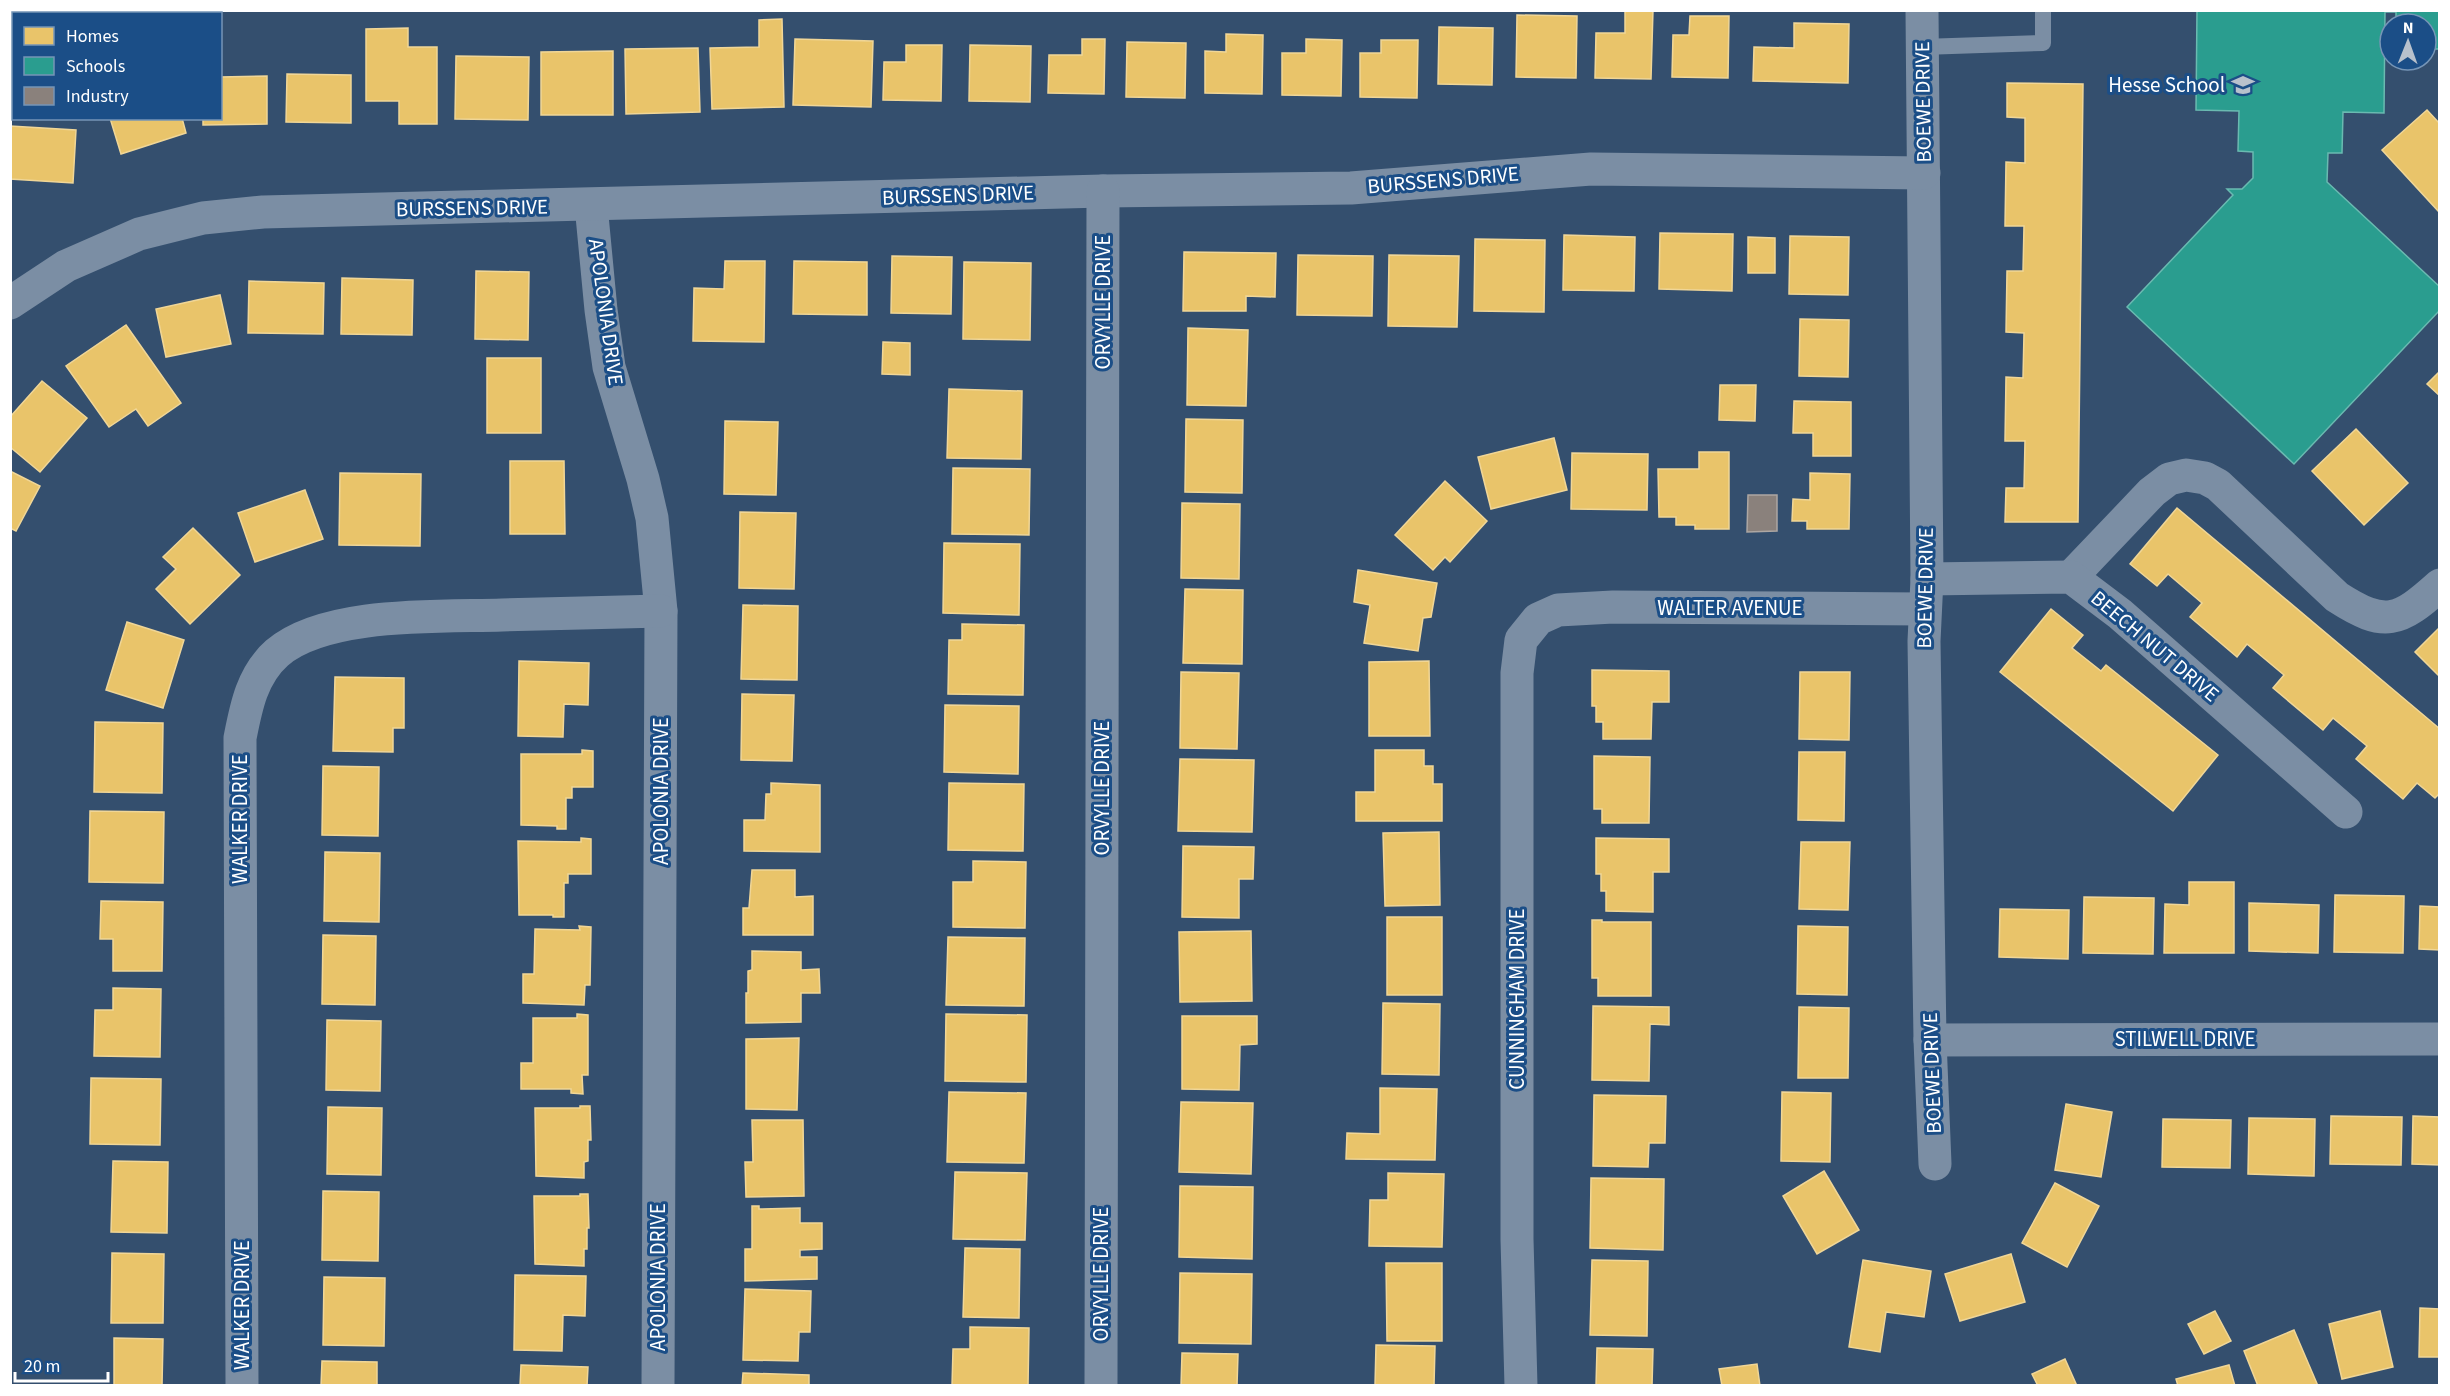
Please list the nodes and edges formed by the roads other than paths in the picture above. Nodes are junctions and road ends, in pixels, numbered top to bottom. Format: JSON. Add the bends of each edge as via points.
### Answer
{"nodes":[{"id":1,"x":1922,"y":10,"type":"edge"},
{"id":2,"x":2043,"y":10,"type":"edge"},
{"id":3,"x":1922,"y":47,"type":"junction"},
{"id":4,"x":1924,"y":173,"type":"junction"},
{"id":5,"x":1103,"y":191,"type":"junction"},
{"id":6,"x":591,"y":205,"type":"junction"},
{"id":7,"x":10,"y":303,"type":"edge"},
{"id":8,"x":2071,"y":577,"type":"junction"},
{"id":9,"x":2439,"y":585,"type":"edge"},
{"id":10,"x":1925,"y":594,"type":"junction"},
{"id":11,"x":661,"y":610,"type":"junction"},
{"id":12,"x":1538,"y":619,"type":"joint"},
{"id":13,"x":2346,"y":812,"type":"dead end"},
{"id":14,"x":2439,"y":1039,"type":"edge"},
{"id":15,"x":1930,"y":1040,"type":"junction"},
{"id":16,"x":1935,"y":1164,"type":"dead end"},
{"id":17,"x":242,"y":1386,"type":"edge"},
{"id":18,"x":658,"y":1386,"type":"edge"},
{"id":19,"x":1101,"y":1386,"type":"edge"},
{"id":20,"x":1521,"y":1386,"type":"edge"}],
"edges":[{"from":1,"to":3,"type":"street","name":"BOEWE DRIVE"},
{"from":2,"to":3,"type":"lane","via":[[2043,43]]},
{"from":3,"to":4,"type":"street","name":"BOEWE DRIVE"},
{"from":4,"to":5,"type":"street","name":"BURSSENS DRIVE","via":[[1591,169],[1351,188]]},
{"from":4,"to":10,"type":"street","name":"BOEWE DRIVE"},
{"from":5,"to":6,"type":"street","name":"BURSSENS DRIVE"},
{"from":5,"to":19,"type":"street","name":"ORVYLLE DRIVE"},
{"from":6,"to":7,"type":"street","name":"BURSSENS DRIVE","via":[[263,212],[203,218],[139,234],[66,266]]},
{"from":6,"to":11,"type":"street","name":"APOLONIA DRIVE","via":[[609,367],[652,518]]},
{"from":8,"to":9,"type":"street","via":[[2152,492],[2169,479],[2186,475],[2218,485],[2337,597],[2360,612],[2376,617],[2395,616],[2414,609]]},
{"from":8,"to":10,"type":"street","name":"BEECH NUT DRIVE"},
{"from":8,"to":13,"type":"street","name":"BEECH NUT DRIVE","via":[[2120,614]]},
{"from":10,"to":12,"type":"street","name":"WALTER AVENUE","via":[[1558,610]]},
{"from":10,"to":15,"type":"street","name":"BOEWE DRIVE"},
{"from":11,"to":17,"type":"street","name":"WALKER DRIVE","via":[[389,618],[313,633],[278,652],[261,671],[248,698],[240,738]]},
{"from":11,"to":18,"type":"street","name":"APOLONIA DRIVE"},
{"from":12,"to":20,"type":"street","name":"CUNNINGHAM DRIVE","via":[[1521,640],[1517,673],[1517,1239]]},
{"from":14,"to":15,"type":"street","name":"STILWELL DRIVE"},
{"from":15,"to":16,"type":"street","name":"BOEWE DRIVE"}]}
